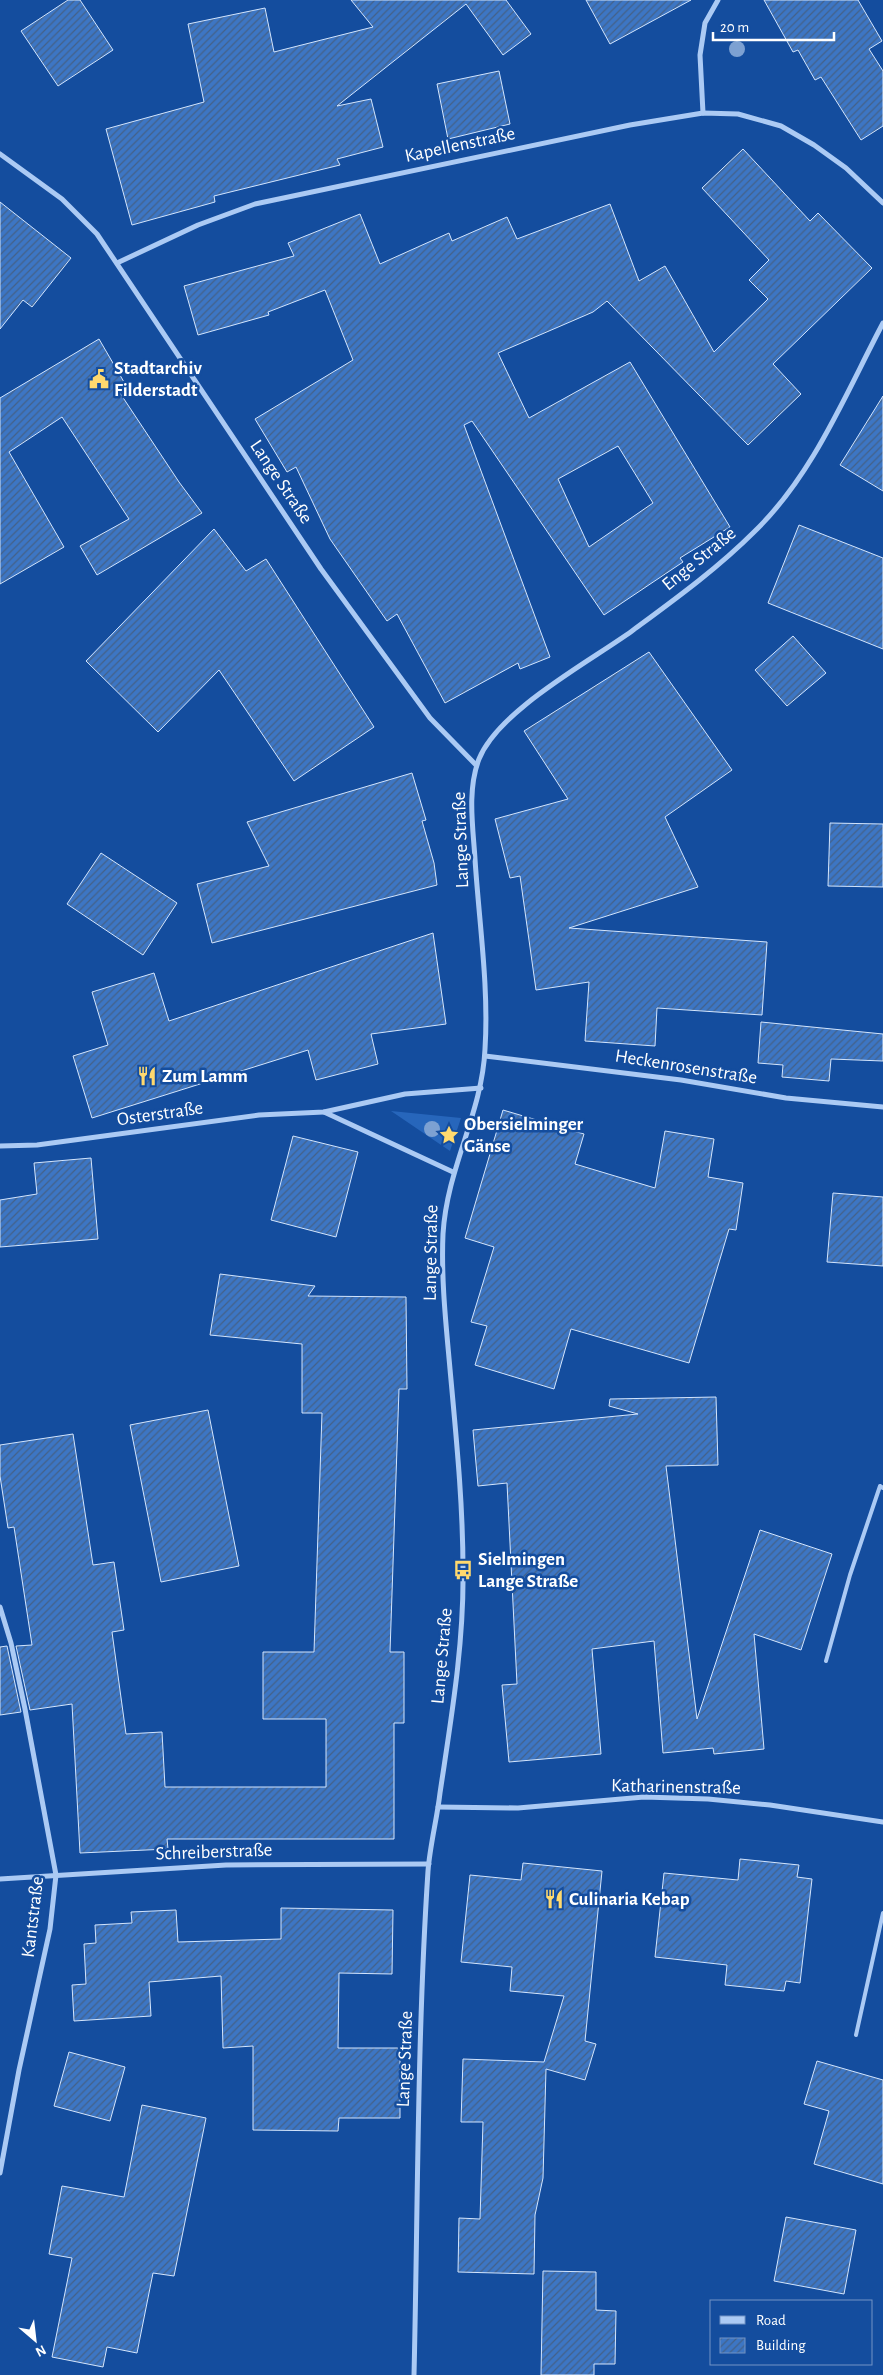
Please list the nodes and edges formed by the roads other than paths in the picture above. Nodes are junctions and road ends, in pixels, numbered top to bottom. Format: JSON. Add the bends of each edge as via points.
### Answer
{"nodes":[{"id":1,"x":718,"y":0,"type":"edge"},
{"id":2,"x":703,"y":113,"type":"junction"},
{"id":3,"x":0,"y":154,"type":"edge"},
{"id":4,"x":883,"y":203,"type":"edge"},
{"id":5,"x":117,"y":263,"type":"junction"},
{"id":6,"x":883,"y":323,"type":"edge"},
{"id":7,"x":476,"y":765,"type":"junction"},
{"id":8,"x":485,"y":1056,"type":"junction"},
{"id":9,"x":481,"y":1088,"type":"junction"},
{"id":10,"x":883,"y":1107,"type":"edge"},
{"id":11,"x":324,"y":1112,"type":"junction"},
{"id":12,"x":0,"y":1146,"type":"edge"},
{"id":13,"x":453,"y":1172,"type":"junction"},
{"id":14,"x":881,"y":1487,"type":"edge"},
{"id":15,"x":0,"y":1607,"type":"edge"},
{"id":16,"x":826,"y":1661,"type":"dead end"},
{"id":17,"x":438,"y":1807,"type":"junction"},
{"id":18,"x":883,"y":1822,"type":"edge"},
{"id":19,"x":429,"y":1864,"type":"junction"},
{"id":20,"x":56,"y":1875,"type":"junction"},
{"id":21,"x":0,"y":1879,"type":"edge"},
{"id":22,"x":883,"y":1913,"type":"edge"},
{"id":23,"x":856,"y":2035,"type":"dead end"},
{"id":24,"x":0,"y":2173,"type":"edge"},
{"id":25,"x":414,"y":2375,"type":"edge"}],
"edges":[{"from":1,"to":2,"type":"street","via":[[704,24],[700,55]]},
{"from":2,"to":4,"type":"street","name":"Kapellenstraße","via":[[738,114],[781,126],[846,168]]},
{"from":2,"to":5,"type":"street","name":"Kapellenstraße","via":[[630,125],[255,204],[198,224]]},
{"from":3,"to":5,"type":"street","name":"Lange Straße","via":[[79,213]]},
{"from":5,"to":7,"type":"street","name":"Lange Straße","via":[[320,568],[395,673],[430,718]]},
{"from":6,"to":7,"type":"street","name":"Enge Straße","via":[[812,457],[759,528],[728,558],[683,593],[511,718],[486,744]]},
{"from":7,"to":8,"type":"street","name":"Lange Straße","via":[[472,806],[487,1020]]},
{"from":8,"to":9,"type":"street","name":"Lange Straße"},
{"from":8,"to":10,"type":"street","name":"Heckenrosenstraße","via":[[681,1080],[803,1100]]},
{"from":9,"to":11,"type":"street","name":"Osterstraße","via":[[405,1094]]},
{"from":9,"to":13,"type":"street","name":"Lange Straße"},
{"from":11,"to":12,"type":"street","name":"Osterstraße","via":[[259,1115],[62,1142]]},
{"from":11,"to":13,"type":"street","name":"Osterstraße"},
{"from":13,"to":17,"type":"street","name":"Lange Straße","via":[[445,1207],[443,1280],[463,1570],[457,1680]]},
{"from":14,"to":16,"type":"lane","via":[[850,1574]]},
{"from":15,"to":20,"type":"street","name":"Kantstraße","via":[[25,1709]]},
{"from":17,"to":18,"type":"street","name":"Katharinenstraße","via":[[518,1808],[644,1797],[708,1799]]},
{"from":17,"to":19,"type":"street","name":"Lange Straße"},
{"from":19,"to":20,"type":"street","name":"Schreiberstraße","via":[[226,1865]]},
{"from":19,"to":25,"type":"street","name":"Lange Straße","via":[[418,2103]]},
{"from":20,"to":21,"type":"street","name":"Schreiberstraße"},
{"from":20,"to":24,"type":"street","name":"Kantstraße","via":[[50,1929]]},
{"from":22,"to":23,"type":"lane"}]}
